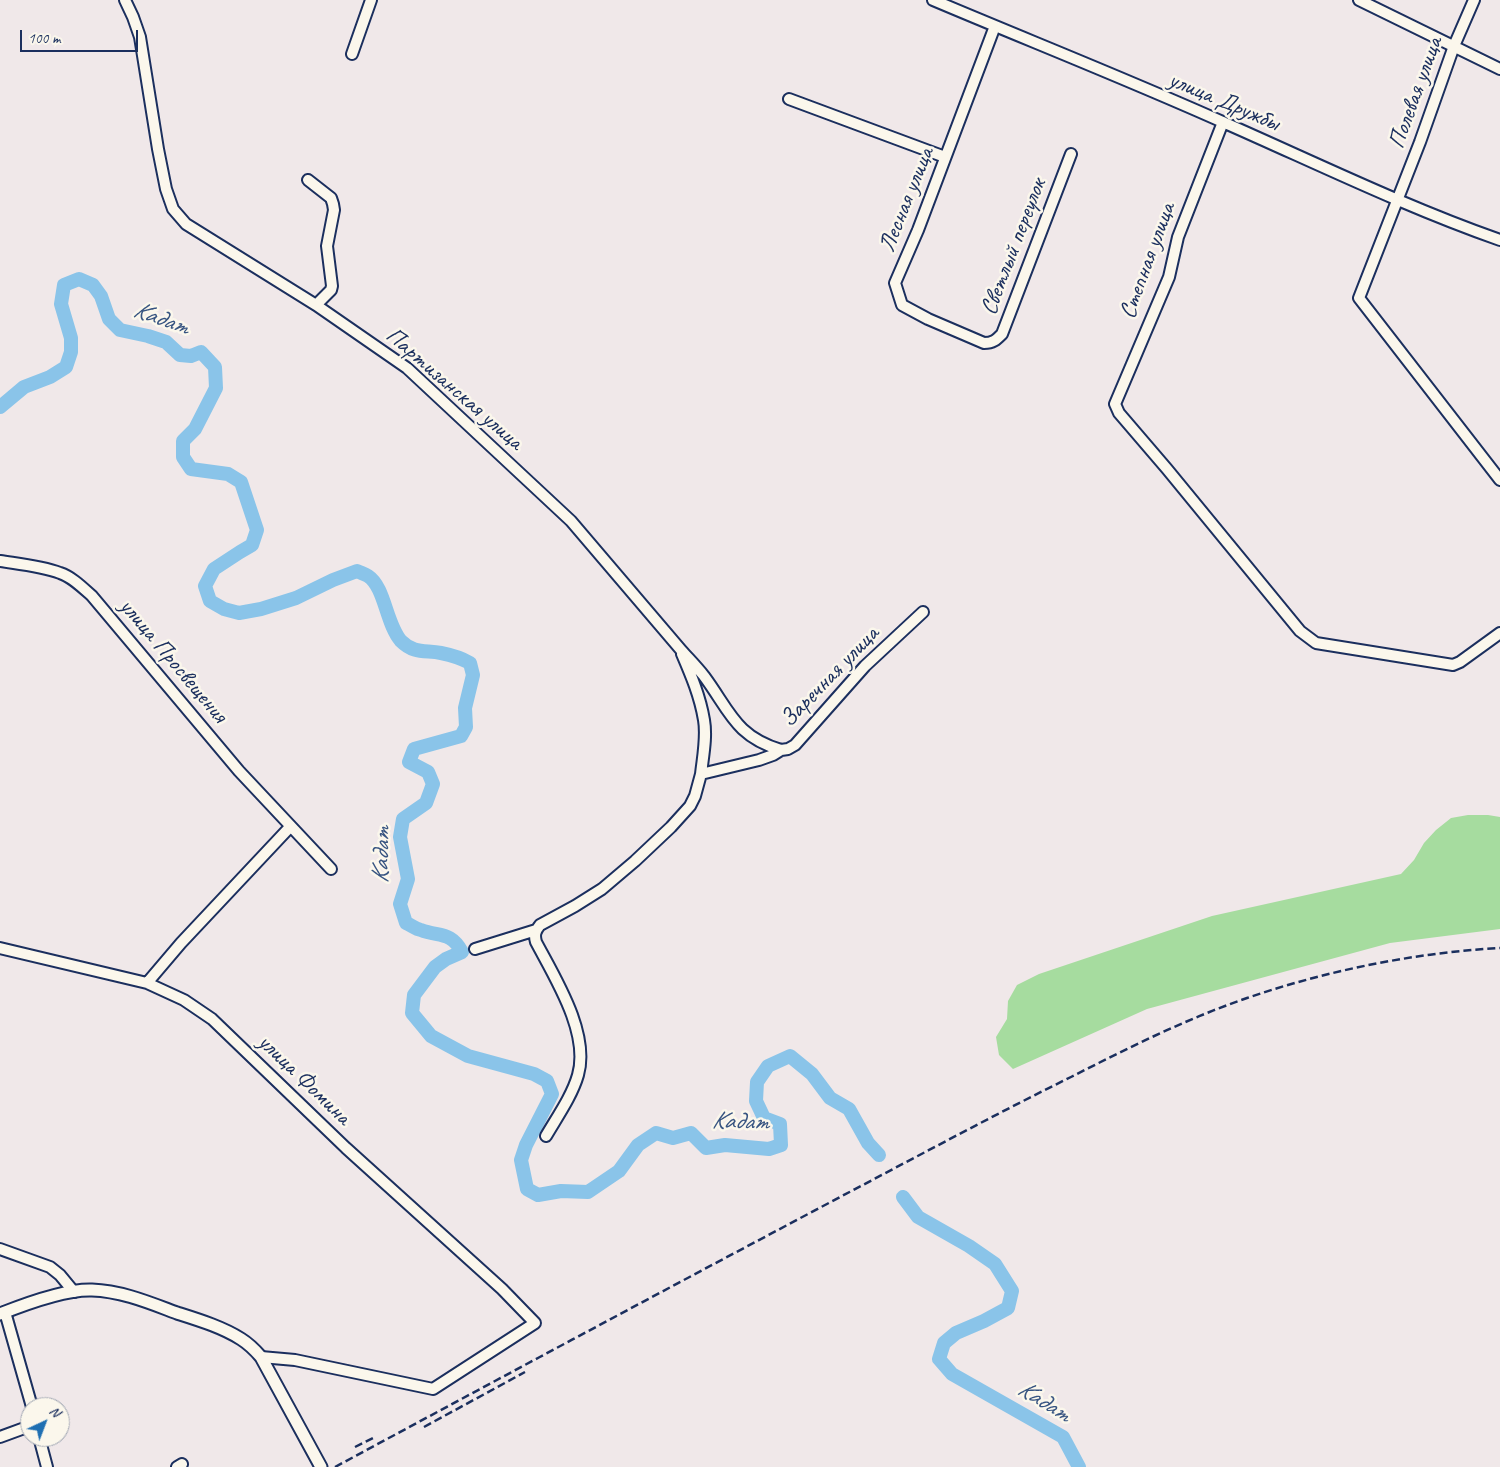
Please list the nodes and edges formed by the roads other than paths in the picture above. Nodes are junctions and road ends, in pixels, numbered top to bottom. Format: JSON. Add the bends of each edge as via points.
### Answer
{"nodes":[{"id":1,"x":124,"y":0,"type":"edge"},
{"id":2,"x":372,"y":0,"type":"edge"},
{"id":3,"x":932,"y":0,"type":"edge"},
{"id":4,"x":1359,"y":0,"type":"edge"},
{"id":5,"x":1474,"y":0,"type":"edge"},
{"id":6,"x":995,"y":26,"type":"junction"},
{"id":7,"x":1454,"y":46,"type":"junction"},
{"id":8,"x":352,"y":54,"type":"dead end"},
{"id":9,"x":1500,"y":69,"type":"edge"},
{"id":10,"x":790,"y":99,"type":"dead end"},
{"id":11,"x":1223,"y":122,"type":"junction"},
{"id":12,"x":1070,"y":154,"type":"dead end"},
{"id":13,"x":945,"y":157,"type":"junction"},
{"id":14,"x":308,"y":180,"type":"dead end"},
{"id":15,"x":1398,"y":200,"type":"junction"},
{"id":16,"x":1500,"y":240,"type":"edge"},
{"id":17,"x":316,"y":305,"type":"junction"},
{"id":18,"x":984,"y":343,"type":"joint"},
{"id":19,"x":1500,"y":480,"type":"edge"},
{"id":20,"x":0,"y":562,"type":"edge"},
{"id":21,"x":923,"y":612,"type":"dead end"},
{"id":22,"x":1500,"y":632,"type":"edge"},
{"id":23,"x":680,"y":650,"type":"junction"},
{"id":24,"x":781,"y":750,"type":"junction"},
{"id":25,"x":701,"y":774,"type":"junction"},
{"id":26,"x":290,"y":827,"type":"junction"},
{"id":27,"x":331,"y":869,"type":"dead end"},
{"id":28,"x":536,"y":930,"type":"junction"},
{"id":29,"x":0,"y":948,"type":"edge"},
{"id":30,"x":475,"y":949,"type":"dead end"},
{"id":31,"x":147,"y":983,"type":"junction"},
{"id":32,"x":546,"y":1136,"type":"dead end"},
{"id":33,"x":0,"y":1249,"type":"edge"},
{"id":34,"x":74,"y":1292,"type":"junction"},
{"id":35,"x":2,"y":1313,"type":"edge"},
{"id":36,"x":261,"y":1357,"type":"junction"},
{"id":37,"x":29,"y":1397,"type":"edge"},
{"id":38,"x":20,"y":1430,"type":"edge"},
{"id":39,"x":0,"y":1437,"type":"edge"},
{"id":40,"x":42,"y":1447,"type":"edge"},
{"id":41,"x":47,"y":1467,"type":"edge"},
{"id":42,"x":321,"y":1467,"type":"edge"}],
"edges":[{"from":1,"to":17,"type":"street","name":"Партизанская улица","via":[[140,37],[158,149],[173,209],[186,224]]},
{"from":2,"to":8,"type":"street"},
{"from":3,"to":6,"type":"street","name":"улица Дружбы"},
{"from":4,"to":7,"type":"street"},
{"from":5,"to":7,"type":"street","name":"Полевая улица"},
{"from":6,"to":11,"type":"street","name":"улица Дружбы"},
{"from":6,"to":13,"type":"street","name":"Лесная улица"},
{"from":7,"to":9,"type":"street"},
{"from":7,"to":15,"type":"street","name":"Полевая улица"},
{"from":10,"to":13,"type":"street"},
{"from":11,"to":15,"type":"street","name":"улица Дружбы"},
{"from":11,"to":22,"type":"street","name":"Степная улица","via":[[1178,238],[1169,277],[1115,404],[1119,413],[1300,631],[1316,643],[1454,665]]},
{"from":12,"to":18,"type":"street","name":"Светлый переулок","via":[[1002,334],[992,343]]},
{"from":13,"to":18,"type":"street","name":"Лесная улица","via":[[895,283],[902,305]]},
{"from":14,"to":17,"type":"street","via":[[334,204],[327,246],[332,286]]},
{"from":15,"to":16,"type":"street","name":"улица Дружбы"},
{"from":15,"to":19,"type":"street","name":"Полевая улица","via":[[1360,298]]},
{"from":17,"to":23,"type":"street","name":"Партизанская улица","via":[[407,368],[571,521]]},
{"from":20,"to":26,"type":"street","name":"улица Просвещения","via":[[60,573],[92,596]]},
{"from":21,"to":24,"type":"street","name":"Заречная улица","via":[[865,666],[802,738],[788,749]]},
{"from":23,"to":24,"type":"street","name":"Партизанская улица","via":[[696,665],[739,726],[764,745]]},
{"from":23,"to":25,"type":"street","via":[[698,693],[704,721]]},
{"from":24,"to":25,"type":"street","name":"Заречная улица","via":[[759,760]]},
{"from":25,"to":28,"type":"street","via":[[693,801],[671,827],[602,889]]},
{"from":26,"to":27,"type":"street","name":"улица Просвещения"},
{"from":26,"to":31,"type":"street"},
{"from":28,"to":30,"type":"street"},
{"from":28,"to":32,"type":"street","via":[[536,942],[565,997],[576,1026],[580,1056],[578,1076]]},
{"from":29,"to":31,"type":"street","name":"улица Фомина"},
{"from":31,"to":36,"type":"street","name":"улица Фомина","via":[[184,1000],[212,1019],[535,1323],[433,1390],[296,1360]]},
{"from":33,"to":34,"type":"street","via":[[50,1267]]},
{"from":34,"to":35,"type":"street"},
{"from":34,"to":36,"type":"street","via":[[92,1290],[129,1296],[204,1322],[229,1332]]},
{"from":35,"to":37,"type":"street"},
{"from":36,"to":42,"type":"street"},
{"from":38,"to":39,"type":"street"},
{"from":40,"to":41,"type":"street"}]}
